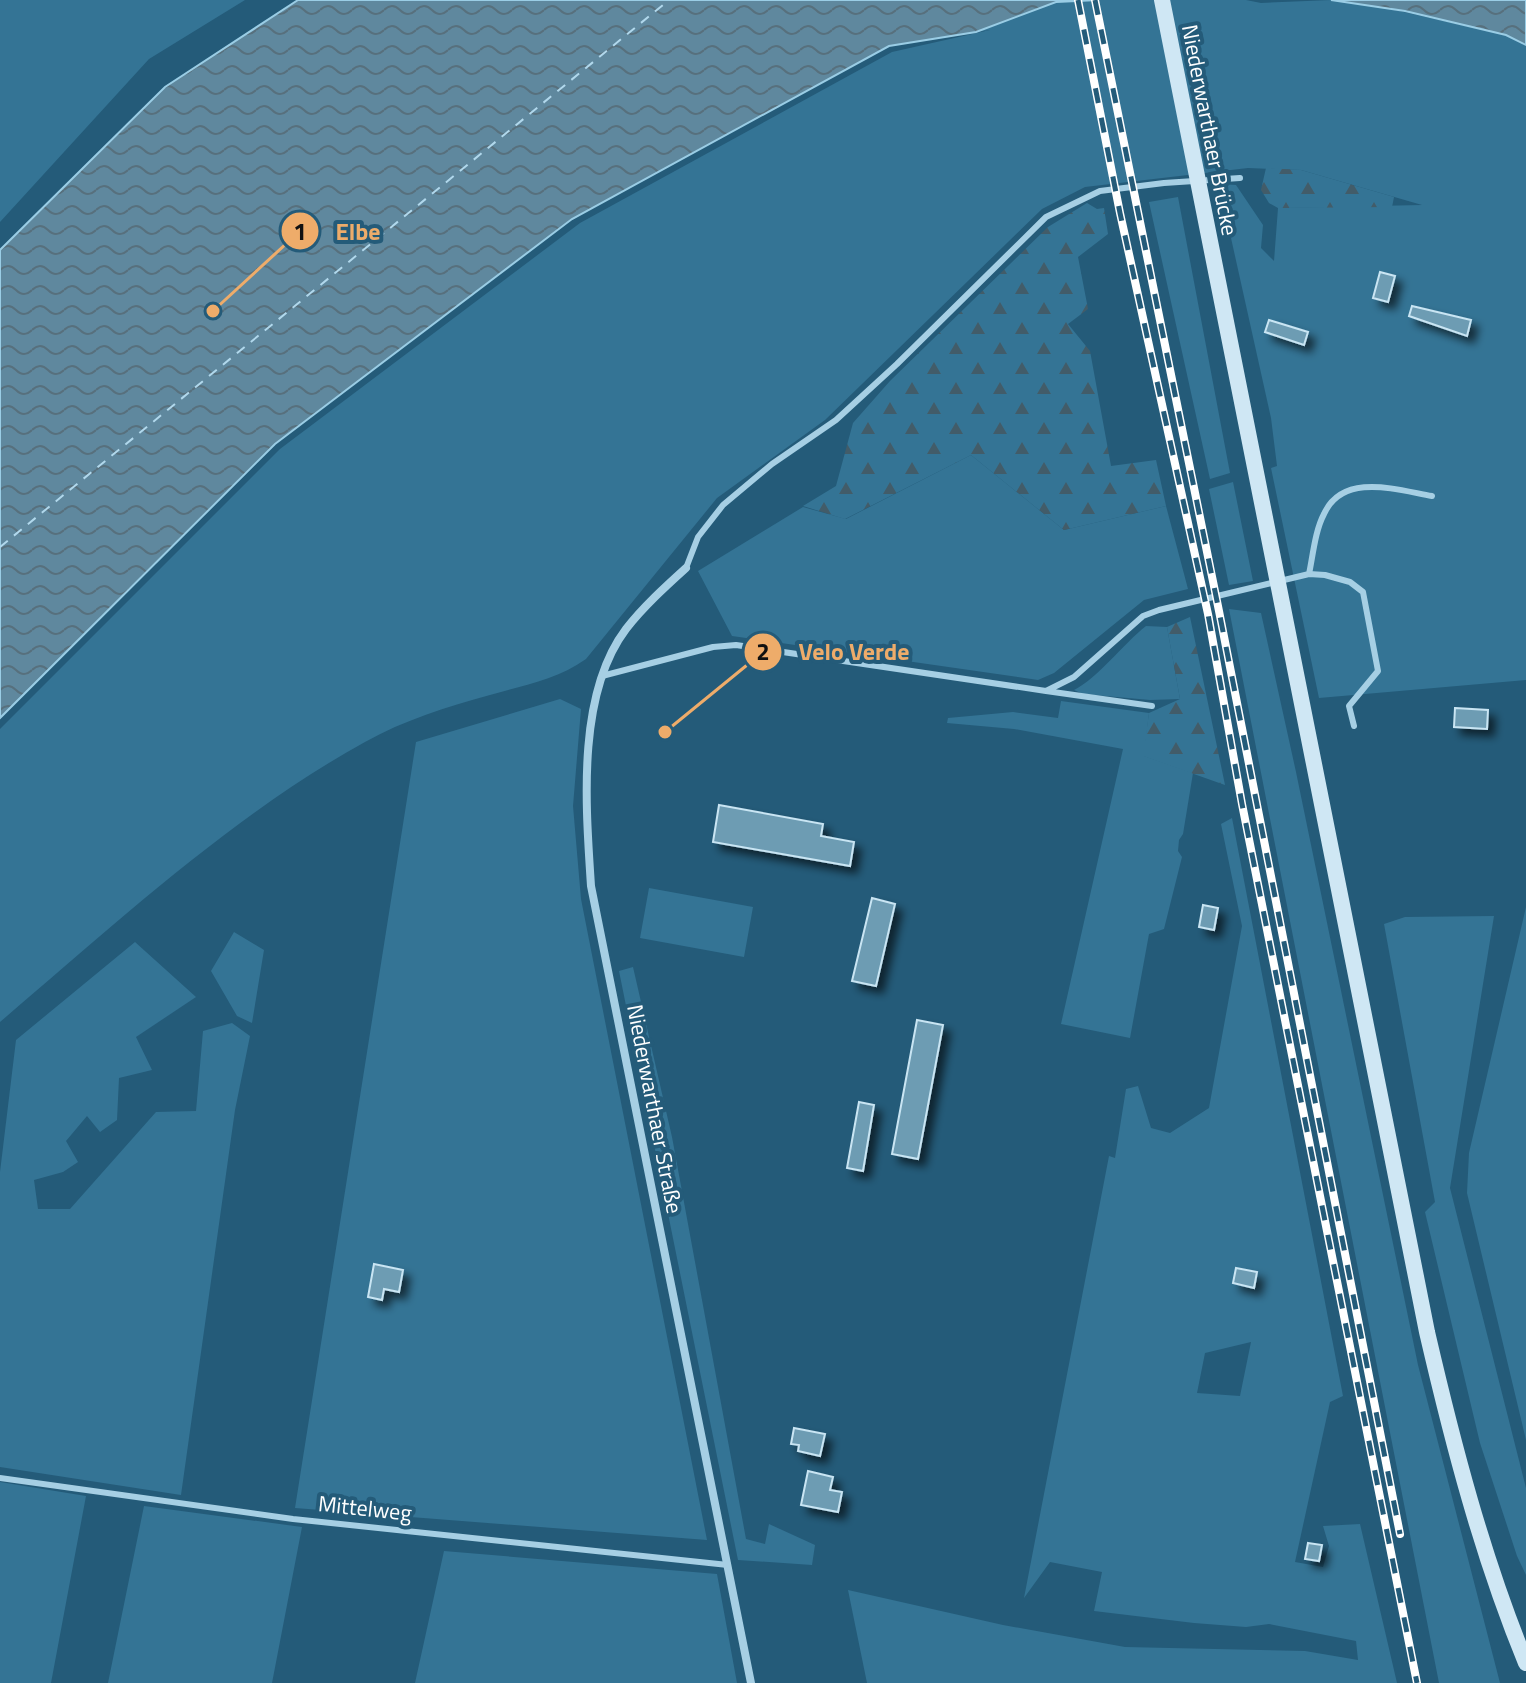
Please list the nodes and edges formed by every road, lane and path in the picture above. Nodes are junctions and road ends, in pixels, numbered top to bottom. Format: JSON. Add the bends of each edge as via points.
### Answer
{"nodes":[{"id":1,"x":1162,"y":0,"type":"edge"},
{"id":2,"x":1240,"y":178,"type":"dead end"},
{"id":3,"x":1432,"y":496,"type":"dead end"},
{"id":4,"x":686,"y":568,"type":"joint"},
{"id":5,"x":1309,"y":574,"type":"junction"},
{"id":6,"x":600,"y":677,"type":"junction"},
{"id":7,"x":1046,"y":691,"type":"junction"},
{"id":8,"x":1152,"y":706,"type":"dead end"},
{"id":9,"x":1354,"y":726,"type":"dead end"},
{"id":10,"x":0,"y":1478,"type":"edge"},
{"id":11,"x":728,"y":1565,"type":"junction"},
{"id":12,"x":1526,"y":1663,"type":"edge"},
{"id":13,"x":751,"y":1683,"type":"edge"}],
"edges":[{"from":1,"to":12,"type":"main road","name":"Niederwarthaer Brücke","via":[[1427,1332],[1464,1483]]},
{"from":2,"to":4,"type":"lane","via":[[1100,191],[1046,217],[836,420],[723,505],[698,537]]},
{"from":3,"to":5,"type":"lane","via":[[1374,486],[1336,497],[1324,513]]},
{"from":4,"to":6,"type":"street","name":"Niederwarthaer Straße","via":[[624,631]]},
{"from":5,"to":7,"type":"lane","via":[[1143,616],[1074,677]]},
{"from":5,"to":9,"type":"lane","via":[[1350,582],[1363,592],[1378,671],[1349,706]]},
{"from":6,"to":7,"type":"lane","via":[[736,645]]},
{"from":6,"to":11,"type":"street","name":"Niederwarthaer Straße","via":[[586,789],[591,886]]},
{"from":7,"to":8,"type":"lane"},
{"from":10,"to":11,"type":"lane","name":"Mittelweg","via":[[293,1519]]},
{"from":11,"to":13,"type":"street","name":"Niederwarthaer Straße"}]}
